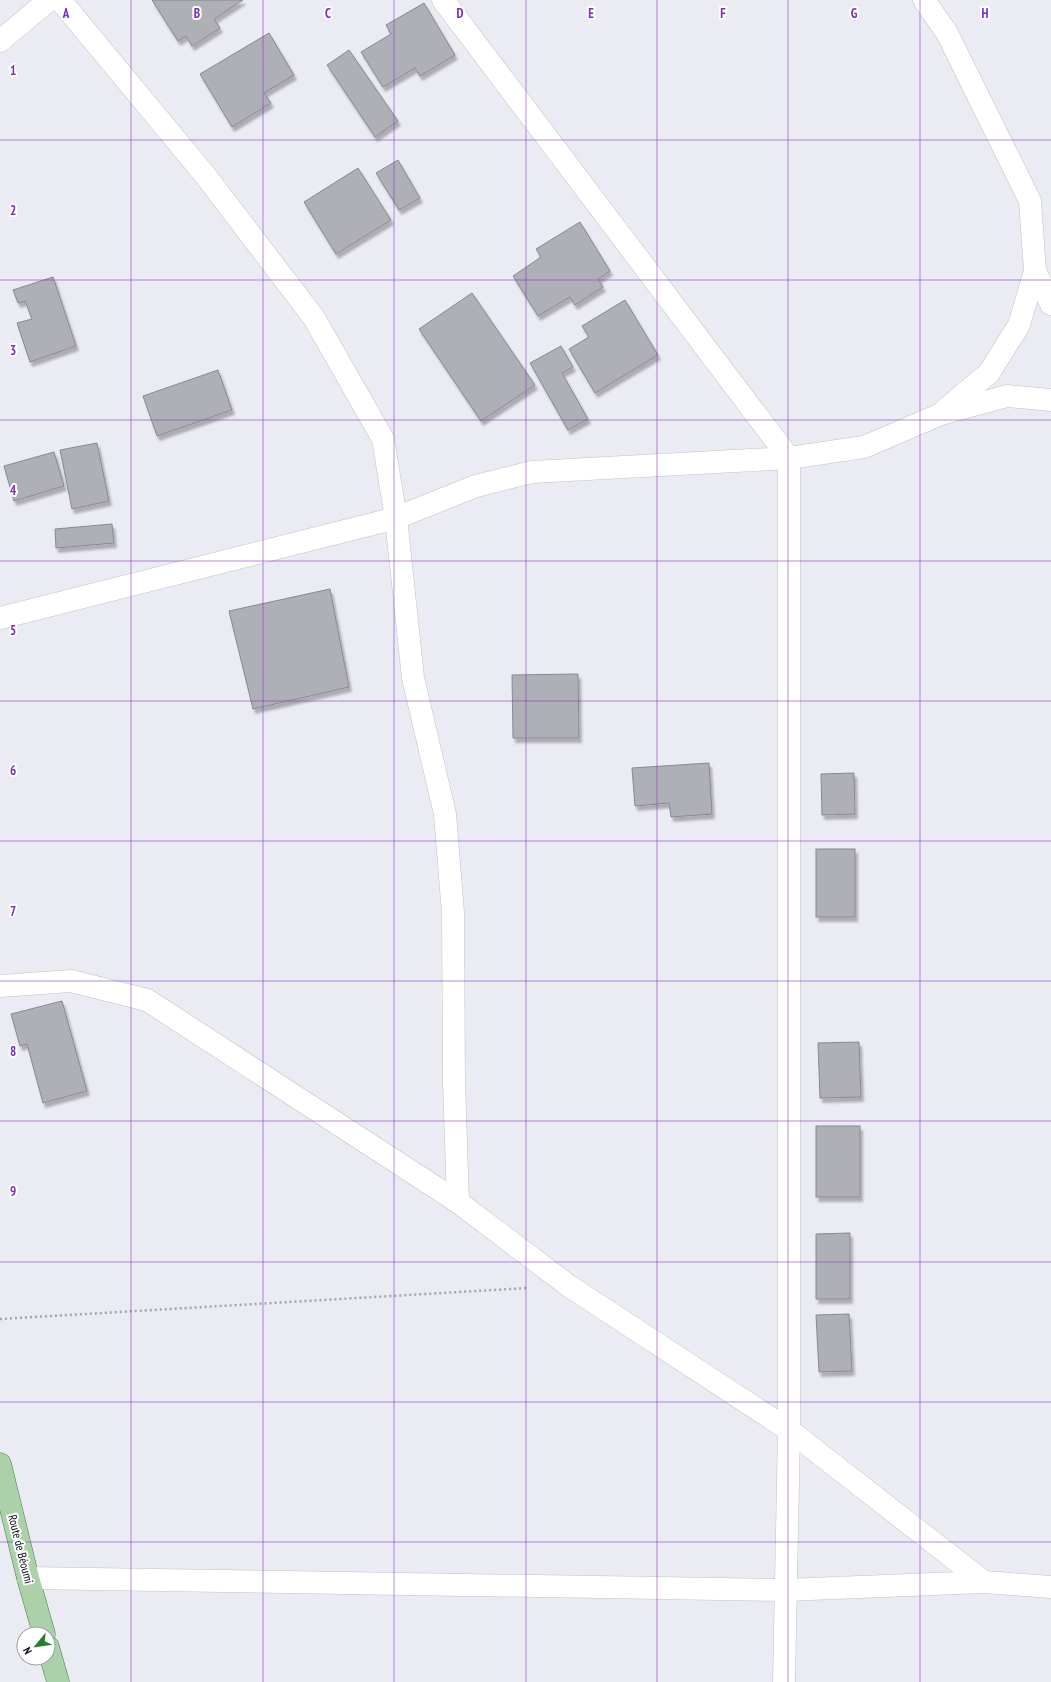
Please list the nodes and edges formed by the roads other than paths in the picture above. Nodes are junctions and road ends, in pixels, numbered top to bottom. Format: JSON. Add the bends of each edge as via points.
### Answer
{"nodes":[{"id":1,"x":49,"y":0,"type":"edge"},
{"id":2,"x":60,"y":0,"type":"edge"},
{"id":3,"x":443,"y":0,"type":"edge"},
{"id":4,"x":924,"y":0,"type":"edge"},
{"id":5,"x":0,"y":41,"type":"edge"},
{"id":6,"x":1035,"y":271,"type":"junction"},
{"id":7,"x":1051,"y":304,"type":"edge"},
{"id":8,"x":1051,"y":400,"type":"edge"},
{"id":9,"x":940,"y":414,"type":"junction"},
{"id":10,"x":789,"y":458,"type":"junction"},
{"id":11,"x":396,"y":518,"type":"junction"},
{"id":12,"x":0,"y":618,"type":"edge"},
{"id":13,"x":0,"y":986,"type":"edge"},
{"id":14,"x":458,"y":1202,"type":"junction"},
{"id":15,"x":788,"y":1430,"type":"junction"},
{"id":16,"x":0,"y":1464,"type":"edge"},
{"id":17,"x":28,"y":1578,"type":"junction"},
{"id":18,"x":984,"y":1582,"type":"junction"},
{"id":19,"x":1051,"y":1587,"type":"edge"},
{"id":20,"x":785,"y":1590,"type":"junction"},
{"id":21,"x":42,"y":1626,"type":"edge"},
{"id":22,"x":53,"y":1666,"type":"edge"},
{"id":23,"x":58,"y":1682,"type":"edge"},
{"id":24,"x":784,"y":1682,"type":"edge"}],
"edges":[{"from":1,"to":5,"type":"street"},
{"from":2,"to":11,"type":"street","via":[[205,175],[314,318],[383,439]]},
{"from":3,"to":10,"type":"street"},
{"from":4,"to":6,"type":"street","via":[[947,33],[1030,201]]},
{"from":6,"to":7,"type":"street"},
{"from":6,"to":9,"type":"street","via":[[1019,325],[989,373]]},
{"from":8,"to":9,"type":"street","via":[[1007,396]]},
{"from":9,"to":10,"type":"street","via":[[864,447]]},
{"from":10,"to":11,"type":"street","via":[[532,472],[476,486]]},
{"from":10,"to":15,"type":"street"},
{"from":11,"to":12,"type":"street"},
{"from":11,"to":14,"type":"street","via":[[413,678],[445,814],[453,913]]},
{"from":13,"to":14,"type":"street","via":[[71,981],[147,1000]]},
{"from":14,"to":15,"type":"street","via":[[569,1286]]},
{"from":15,"to":18,"type":"street"},
{"from":15,"to":20,"type":"street"},
{"from":16,"to":17,"type":"main road","name":"Route de Béoumi"},
{"from":17,"to":20,"type":"street"},
{"from":17,"to":21,"type":"main road","name":"Route de Béoumi"},
{"from":18,"to":19,"type":"street"},
{"from":18,"to":20,"type":"street"},
{"from":20,"to":24,"type":"street"},
{"from":22,"to":23,"type":"main road"}]}
